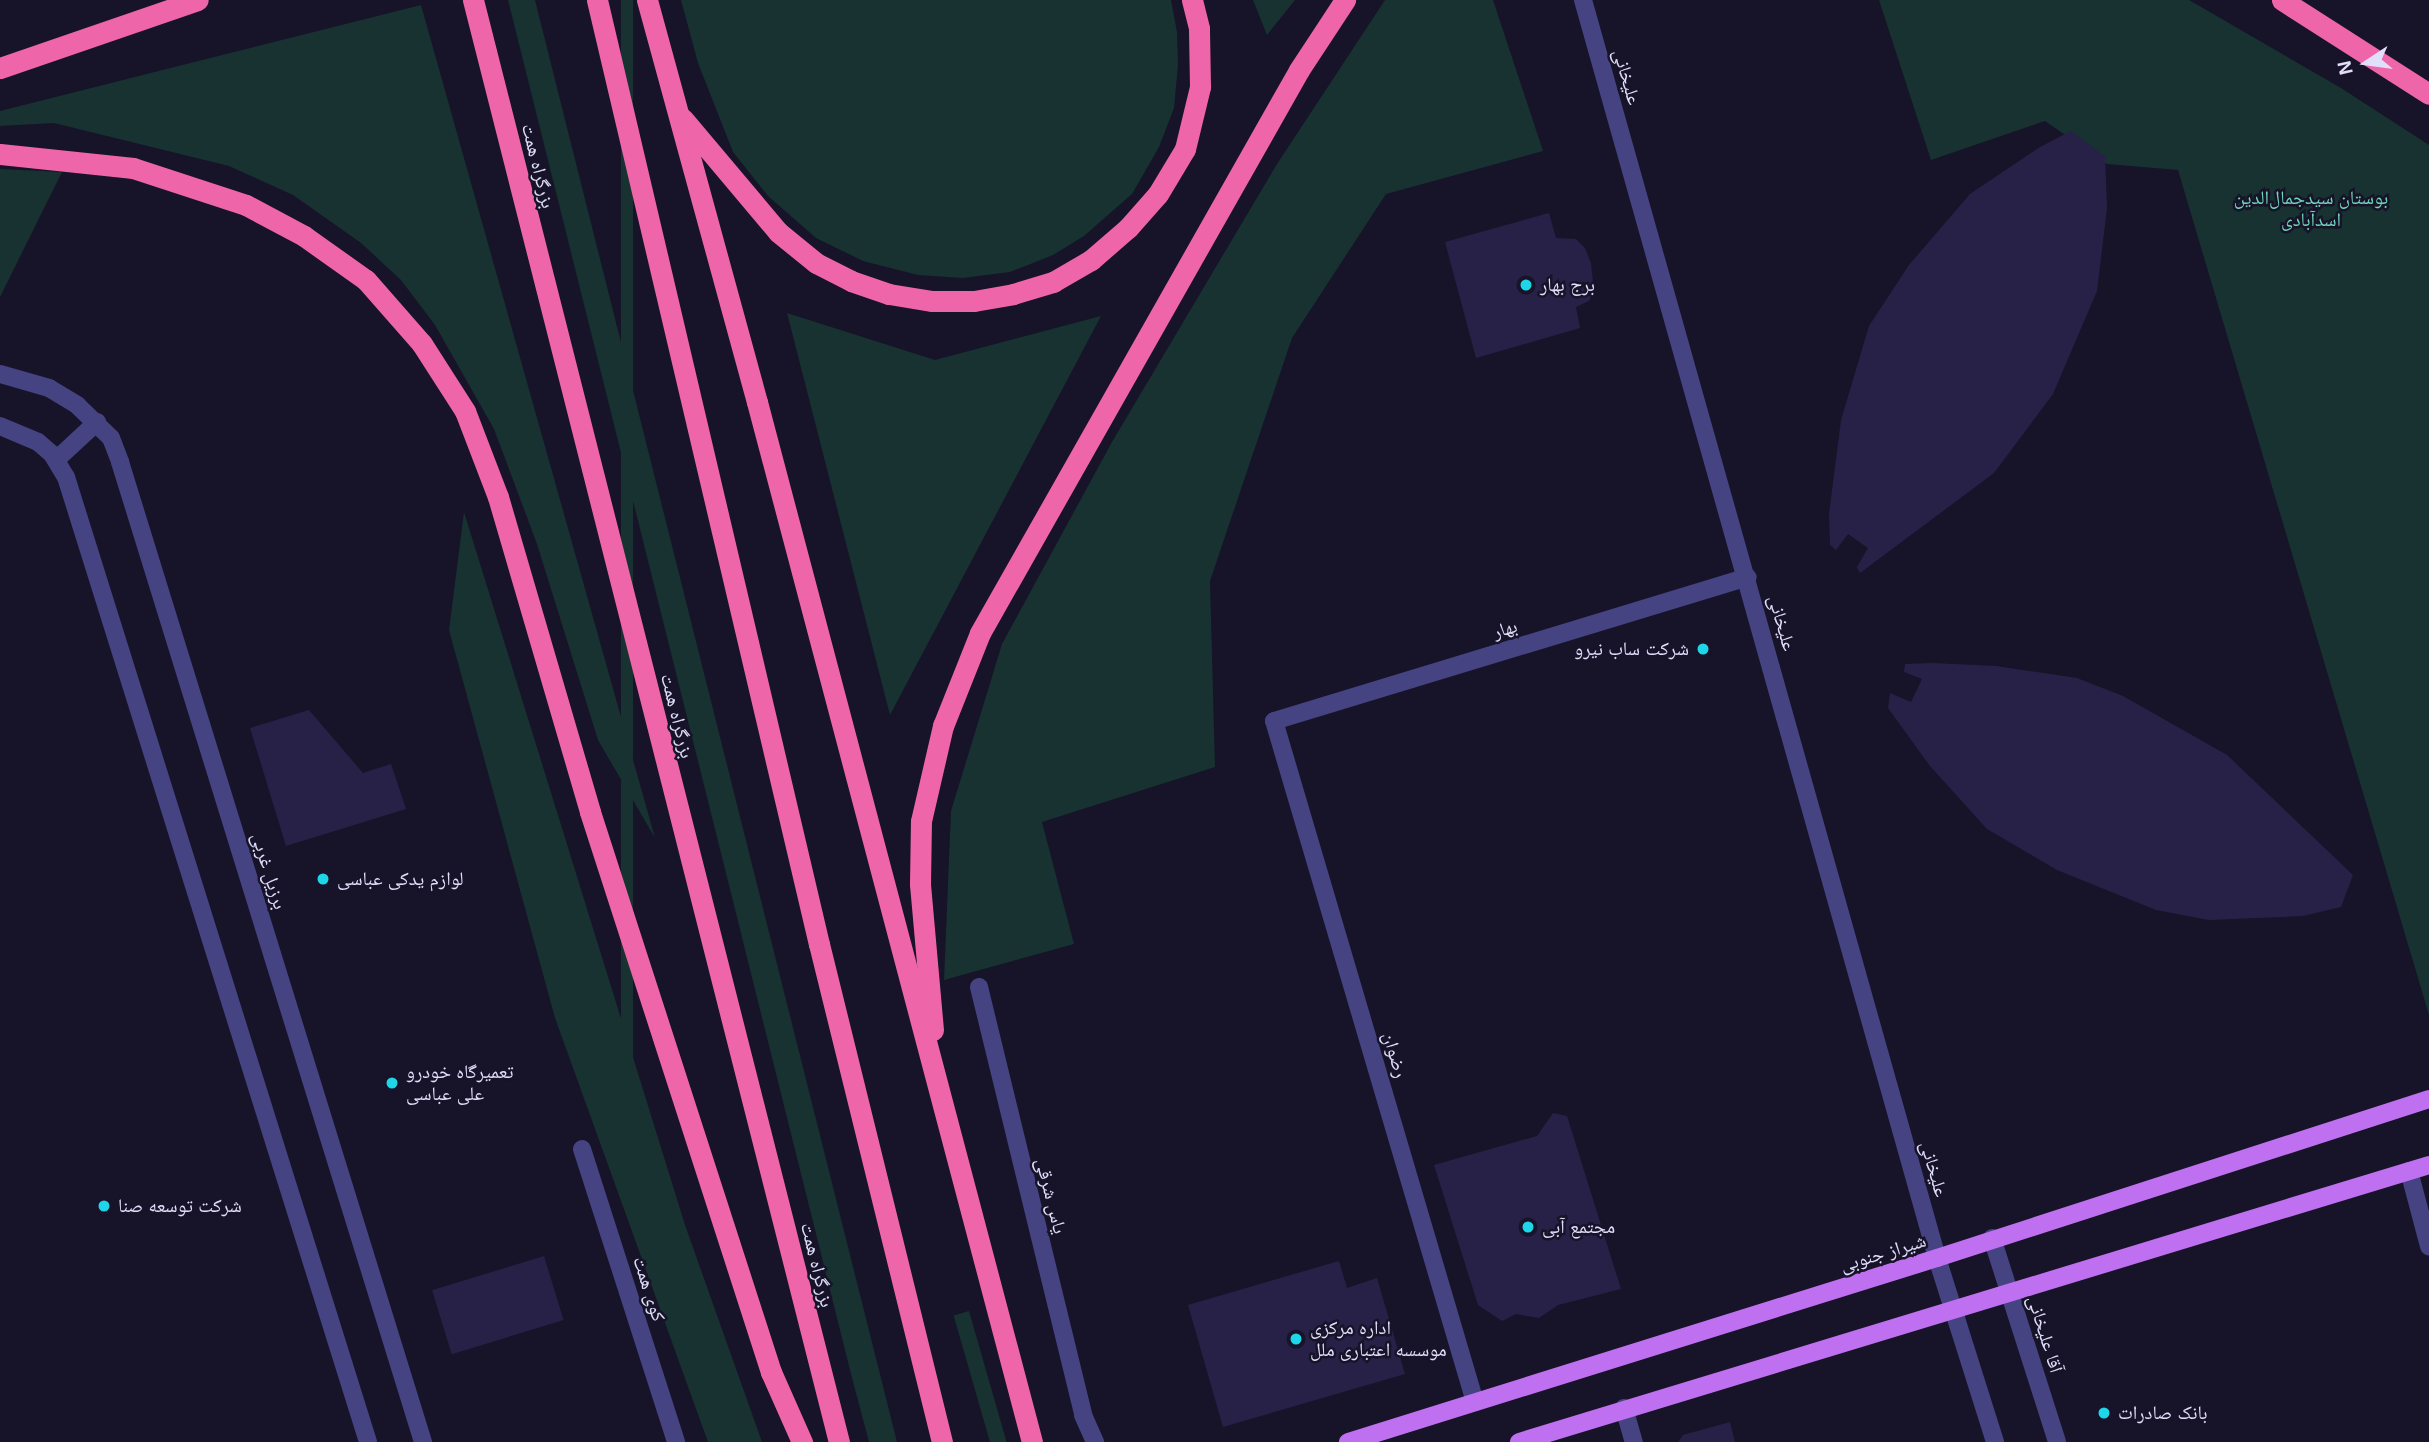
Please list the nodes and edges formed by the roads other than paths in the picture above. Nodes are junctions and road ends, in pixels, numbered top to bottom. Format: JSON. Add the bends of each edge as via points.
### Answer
{"nodes":[{"id":1,"x":198,"y":0,"type":"edge"},
{"id":2,"x":473,"y":0,"type":"edge"},
{"id":3,"x":597,"y":0,"type":"edge"},
{"id":4,"x":647,"y":0,"type":"edge"},
{"id":5,"x":1192,"y":0,"type":"edge"},
{"id":6,"x":1345,"y":0,"type":"edge"},
{"id":7,"x":1583,"y":0,"type":"edge"},
{"id":8,"x":2282,"y":0,"type":"edge"},
{"id":9,"x":0,"y":68,"type":"edge"},
{"id":10,"x":2429,"y":94,"type":"edge"},
{"id":11,"x":679,"y":114,"type":"junction"},
{"id":12,"x":0,"y":154,"type":"edge"},
{"id":13,"x":0,"y":374,"type":"edge"},
{"id":14,"x":97,"y":422,"type":"junction"},
{"id":15,"x":0,"y":426,"type":"edge"},
{"id":16,"x":56,"y":460,"type":"junction"},
{"id":17,"x":1748,"y":577,"type":"junction"},
{"id":18,"x":1274,"y":721,"type":"joint"},
{"id":19,"x":979,"y":987,"type":"dead end"},
{"id":20,"x":939,"y":1092,"type":"junction"},
{"id":21,"x":2429,"y":1099,"type":"edge"},
{"id":22,"x":582,"y":1149,"type":"dead end"},
{"id":23,"x":2429,"y":1165,"type":"edge"},
{"id":24,"x":2409,"y":1171,"type":"junction"},
{"id":25,"x":1992,"y":1238,"type":"junction"},
{"id":26,"x":2429,"y":1246,"type":"edge"},
{"id":27,"x":1937,"y":1258,"type":"junction"},
{"id":28,"x":2010,"y":1292,"type":"junction"},
{"id":29,"x":1954,"y":1310,"type":"junction"},
{"id":30,"x":1475,"y":1402,"type":"junction"},
{"id":31,"x":1624,"y":1408,"type":"junction"},
{"id":32,"x":1083,"y":1415,"type":"junction"},
{"id":33,"x":368,"y":1442,"type":"edge"},
{"id":34,"x":423,"y":1442,"type":"edge"},
{"id":35,"x":676,"y":1442,"type":"edge"},
{"id":36,"x":802,"y":1442,"type":"edge"},
{"id":37,"x":839,"y":1442,"type":"edge"},
{"id":38,"x":942,"y":1442,"type":"edge"},
{"id":39,"x":1031,"y":1442,"type":"edge"},
{"id":40,"x":1095,"y":1442,"type":"edge"},
{"id":41,"x":1109,"y":1442,"type":"edge"},
{"id":42,"x":1348,"y":1442,"type":"edge"},
{"id":43,"x":1519,"y":1442,"type":"edge"},
{"id":44,"x":1634,"y":1442,"type":"edge"},
{"id":45,"x":1994,"y":1442,"type":"edge"},
{"id":46,"x":2057,"y":1442,"type":"edge"}],
"edges":[{"from":1,"to":9,"type":"highway"},
{"from":2,"to":37,"type":"highway","name":"بزرگراه همت"},
{"from":3,"to":38,"type":"highway","via":[[819,944]]},
{"from":4,"to":11,"type":"highway"},
{"from":5,"to":11,"type":"highway","via":[[1199,28],[1200,87],[1185,149],[1158,194],[1091,261],[1053,282],[1013,294],[974,301],[932,301],[889,294],[816,263],[778,232]]},
{"from":6,"to":20,"type":"highway","via":[[1299,70],[980,633],[943,726],[920,821],[920,884]]},
{"from":7,"to":17,"type":"street","name":"علیخانی"},
{"from":8,"to":10,"type":"highway"},
{"from":11,"to":20,"type":"highway"},
{"from":12,"to":36,"type":"highway","via":[[133,168],[246,205],[304,236],[366,280],[422,344],[465,411],[498,497],[590,812],[767,1359]]},
{"from":13,"to":14,"type":"street","name":"برزیل غربی","via":[[50,388]]},
{"from":14,"to":16,"type":"street"},
{"from":14,"to":34,"type":"street","name":"برزیل غربی","via":[[121,462]]},
{"from":15,"to":16,"type":"street","via":[[38,442]]},
{"from":16,"to":33,"type":"street","via":[[66,477]]},
{"from":17,"to":18,"type":"street","name":"بهار"},
{"from":17,"to":27,"type":"street","name":"علیخانی"},
{"from":18,"to":30,"type":"street","name":"رضوان"},
{"from":19,"to":32,"type":"street","name":"یاس شرقی"},
{"from":20,"to":39,"type":"highway"},
{"from":21,"to":25,"type":"main road","name":"شیراز جنوبی"},
{"from":22,"to":35,"type":"street","name":"کوی همت"},
{"from":23,"to":24,"type":"main road"},
{"from":24,"to":26,"type":"street"},
{"from":24,"to":28,"type":"main road"},
{"from":25,"to":27,"type":"main road","name":"شیراز جنوبی"},
{"from":25,"to":28,"type":"street","name":"آقا علیخانی"},
{"from":27,"to":29,"type":"street"},
{"from":27,"to":30,"type":"main road","name":"شیراز جنوبی"},
{"from":28,"to":29,"type":"main road"},
{"from":28,"to":46,"type":"street","name":"آقا علیخانی"},
{"from":29,"to":31,"type":"main road"},
{"from":29,"to":45,"type":"street"},
{"from":30,"to":42,"type":"main road","name":"شیراز جنوبی"},
{"from":31,"to":43,"type":"main road"},
{"from":31,"to":44,"type":"street"},
{"from":32,"to":40,"type":"street","name":"یاس شرقی"},
{"from":32,"to":41,"type":"street"}]}
